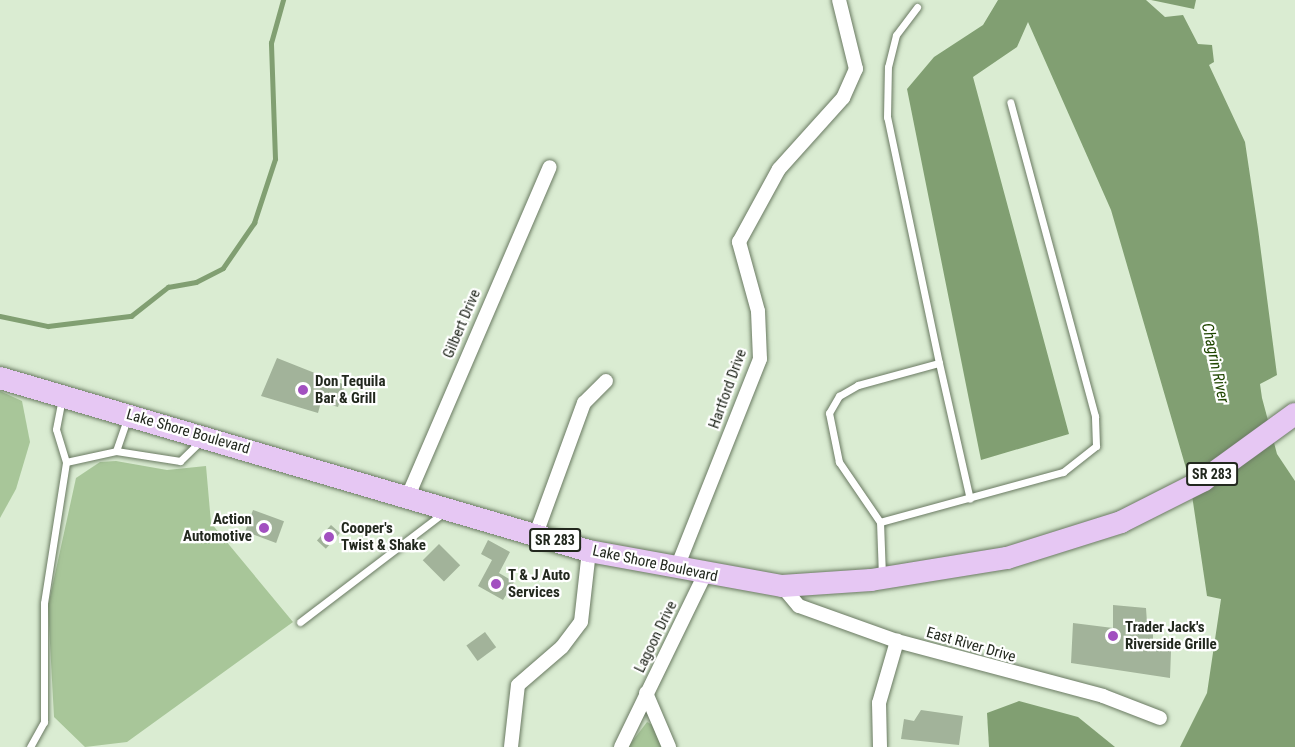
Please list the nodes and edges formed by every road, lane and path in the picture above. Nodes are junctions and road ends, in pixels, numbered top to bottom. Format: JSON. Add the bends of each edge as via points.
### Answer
{"nodes":[{"id":1,"x":839,"y":0,"type":"edge"},
{"id":2,"x":916,"y":7,"type":"dead end"},
{"id":3,"x":1010,"y":102,"type":"dead end"},
{"id":4,"x":550,"y":167,"type":"dead end"},
{"id":5,"x":939,"y":363,"type":"junction"},
{"id":6,"x":0,"y":378,"type":"edge"},
{"id":7,"x":606,"y":381,"type":"dead end"},
{"id":8,"x":62,"y":396,"type":"junction"},
{"id":9,"x":1295,"y":414,"type":"edge"},
{"id":10,"x":129,"y":415,"type":"junction"},
{"id":11,"x":205,"y":437,"type":"junction"},
{"id":12,"x":116,"y":451,"type":"junction"},
{"id":13,"x":66,"y":462,"type":"junction"},
{"id":14,"x":408,"y":496,"type":"junction"},
{"id":15,"x":970,"y":500,"type":"junction"},
{"id":16,"x":449,"y":508,"type":"junction"},
{"id":17,"x":880,"y":522,"type":"junction"},
{"id":18,"x":536,"y":534,"type":"junction"},
{"id":19,"x":589,"y":551,"type":"junction"},
{"id":20,"x":676,"y":570,"type":"junction"},
{"id":21,"x":705,"y":576,"type":"junction"},
{"id":22,"x":882,"y":578,"type":"junction"},
{"id":23,"x":782,"y":586,"type":"junction"},
{"id":24,"x":300,"y":622,"type":"dead end"},
{"id":25,"x":897,"y":641,"type":"junction"},
{"id":26,"x":646,"y":693,"type":"junction"},
{"id":27,"x":1160,"y":718,"type":"dead end"},
{"id":28,"x":30,"y":747,"type":"edge"},
{"id":29,"x":511,"y":747,"type":"edge"},
{"id":30,"x":621,"y":747,"type":"edge"},
{"id":31,"x":669,"y":747,"type":"edge"},
{"id":32,"x":880,"y":747,"type":"edge"}],
"edges":[{"from":1,"to":20,"type":"street","name":"Hartford Drive","via":[[856,69],[843,98],[779,169],[740,242],[758,311],[760,359]]},
{"from":2,"to":5,"type":"lane","via":[[896,34],[888,67],[887,117]]},
{"from":3,"to":15,"type":"lane","via":[[1097,434],[1089,456],[1063,472]]},
{"from":4,"to":14,"type":"street","name":"Gilbert Drive"},
{"from":5,"to":15,"type":"lane"},
{"from":5,"to":17,"type":"lane","via":[[858,385],[839,396],[829,413],[839,462]]},
{"from":6,"to":8,"type":"main road","name":"Lake Shore Boulevard","number":"SR 283"},
{"from":7,"to":18,"type":"street","via":[[584,403]]},
{"from":8,"to":10,"type":"main road","name":"Lake Shore Boulevard","number":"SR 283"},
{"from":8,"to":13,"type":"lane","via":[[56,429]]},
{"from":9,"to":22,"type":"main road","name":"Lake Shore Boulevard","number":"SR 283","via":[[1204,480],[1121,522],[1007,558]]},
{"from":10,"to":11,"type":"main road","name":"Lake Shore Boulevard","number":"SR 283"},
{"from":10,"to":12,"type":"lane"},
{"from":11,"to":12,"type":"lane","via":[[180,461]]},
{"from":11,"to":14,"type":"main road","name":"Lake Shore Boulevard","number":"SR 283"},
{"from":12,"to":13,"type":"lane"},
{"from":13,"to":28,"type":"lane","via":[[44,603],[44,722]]},
{"from":14,"to":16,"type":"main road","name":"Lake Shore Boulevard","number":"SR 283"},
{"from":15,"to":17,"type":"lane"},
{"from":16,"to":18,"type":"main road","name":"Lake Shore Boulevard","number":"SR 283"},
{"from":16,"to":24,"type":"lane"},
{"from":17,"to":22,"type":"lane"},
{"from":18,"to":19,"type":"main road","name":"Lake Shore Boulevard","number":"SR 283"},
{"from":19,"to":20,"type":"main road","name":"Lake Shore Boulevard","number":"SR 283"},
{"from":19,"to":29,"type":"street","via":[[581,622],[567,642],[518,685]]},
{"from":20,"to":21,"type":"main road","name":"Lake Shore Boulevard","number":"SR 283"},
{"from":21,"to":23,"type":"main road","name":"Lake Shore Boulevard","number":"SR 283"},
{"from":21,"to":26,"type":"street","name":"Lagoon Drive"},
{"from":22,"to":23,"type":"main road","name":"Lake Shore Boulevard","number":"SR 283"},
{"from":23,"to":25,"type":"street","name":"East River Drive","via":[[800,606]]},
{"from":25,"to":27,"type":"street","name":"East River Drive","via":[[1103,696]]},
{"from":25,"to":32,"type":"street","via":[[879,703]]},
{"from":26,"to":30,"type":"street"},
{"from":26,"to":31,"type":"street","name":"Lagoon Drive"}]}
